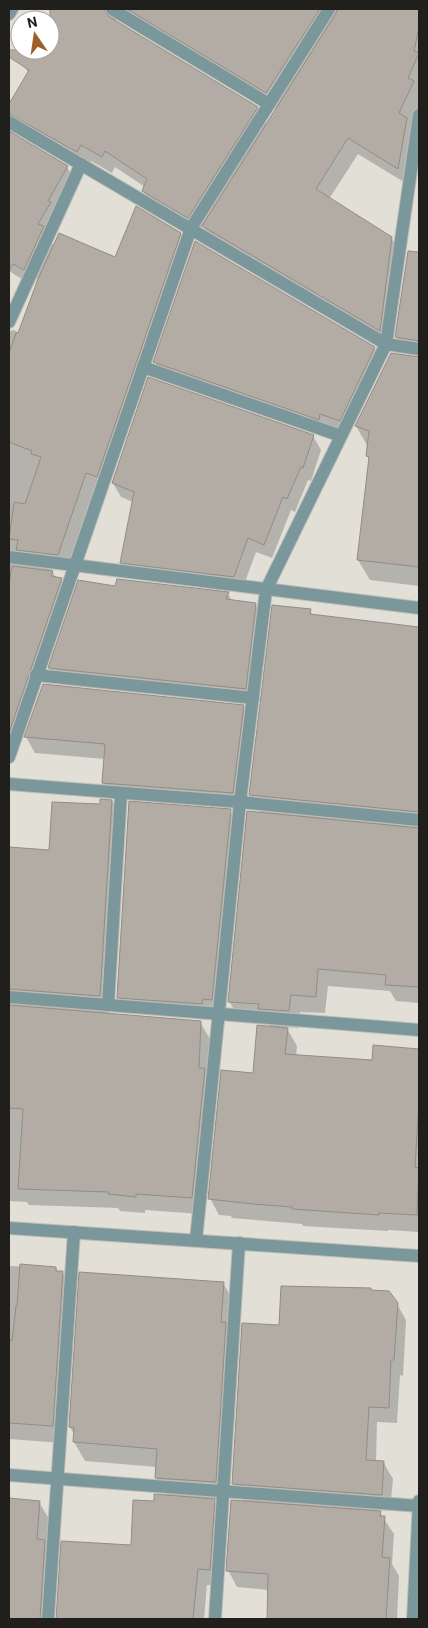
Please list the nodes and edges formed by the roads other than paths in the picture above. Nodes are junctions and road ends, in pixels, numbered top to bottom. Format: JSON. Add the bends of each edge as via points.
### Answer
{"nodes":[{"id":1,"x":12,"y":9,"type":"edge"},
{"id":2,"x":112,"y":9,"type":"edge"},
{"id":3,"x":329,"y":9,"type":"edge"},
{"id":4,"x":9,"y":14,"type":"edge"},
{"id":5,"x":269,"y":104,"type":"junction"},
{"id":6,"x":419,"y":115,"type":"edge"},
{"id":7,"x":9,"y":122,"type":"edge"},
{"id":8,"x":81,"y":164,"type":"junction"},
{"id":9,"x":191,"y":228,"type":"junction"},
{"id":10,"x":9,"y":322,"type":"edge"},
{"id":11,"x":386,"y":344,"type":"junction"},
{"id":12,"x":419,"y":349,"type":"edge"},
{"id":13,"x":143,"y":367,"type":"junction"},
{"id":14,"x":341,"y":436,"type":"junction"},
{"id":15,"x":9,"y":557,"type":"edge"},
{"id":16,"x":74,"y":564,"type":"junction"},
{"id":17,"x":266,"y":590,"type":"junction"},
{"id":18,"x":419,"y":608,"type":"edge"},
{"id":19,"x":36,"y":675,"type":"junction"},
{"id":20,"x":253,"y":698,"type":"junction"},
{"id":21,"x":9,"y":756,"type":"edge"},
{"id":22,"x":9,"y":784,"type":"edge"},
{"id":23,"x":121,"y":793,"type":"junction"},
{"id":24,"x":240,"y":802,"type":"junction"},
{"id":25,"x":419,"y":820,"type":"edge"},
{"id":26,"x":9,"y":997,"type":"edge"},
{"id":27,"x":108,"y":1005,"type":"junction"},
{"id":28,"x":218,"y":1014,"type":"junction"},
{"id":29,"x":419,"y":1030,"type":"edge"},
{"id":30,"x":9,"y":1228,"type":"edge"},
{"id":31,"x":74,"y":1232,"type":"junction"},
{"id":32,"x":196,"y":1240,"type":"junction"},
{"id":33,"x":239,"y":1244,"type":"junction"},
{"id":34,"x":419,"y":1256,"type":"edge"},
{"id":35,"x":9,"y":1475,"type":"edge"},
{"id":36,"x":58,"y":1479,"type":"junction"},
{"id":37,"x":222,"y":1491,"type":"junction"},
{"id":38,"x":419,"y":1501,"type":"edge"},
{"id":39,"x":419,"y":1506,"type":"edge"},
{"id":40,"x":48,"y":1619,"type":"edge"},
{"id":41,"x":215,"y":1619,"type":"edge"},
{"id":42,"x":413,"y":1619,"type":"edge"}],
"edges":[{"from":1,"to":4,"type":"street"},
{"from":2,"to":5,"type":"street"},
{"from":3,"to":5,"type":"street"},
{"from":5,"to":9,"type":"street"},
{"from":6,"to":11,"type":"street"},
{"from":7,"to":8,"type":"street"},
{"from":8,"to":9,"type":"street"},
{"from":8,"to":10,"type":"street"},
{"from":9,"to":11,"type":"street"},
{"from":9,"to":13,"type":"street"},
{"from":11,"to":12,"type":"street"},
{"from":11,"to":14,"type":"street"},
{"from":13,"to":14,"type":"street"},
{"from":13,"to":16,"type":"street"},
{"from":14,"to":17,"type":"street"},
{"from":15,"to":16,"type":"street"},
{"from":16,"to":17,"type":"street"},
{"from":16,"to":19,"type":"street"},
{"from":17,"to":18,"type":"street"},
{"from":17,"to":20,"type":"street"},
{"from":19,"to":20,"type":"street"},
{"from":19,"to":21,"type":"street"},
{"from":20,"to":24,"type":"street"},
{"from":22,"to":23,"type":"street"},
{"from":23,"to":24,"type":"street"},
{"from":23,"to":27,"type":"street"},
{"from":24,"to":25,"type":"street"},
{"from":24,"to":28,"type":"street"},
{"from":26,"to":27,"type":"street"},
{"from":27,"to":28,"type":"street"},
{"from":28,"to":29,"type":"street"},
{"from":28,"to":32,"type":"street"},
{"from":30,"to":31,"type":"street"},
{"from":31,"to":32,"type":"street"},
{"from":31,"to":36,"type":"street"},
{"from":32,"to":33,"type":"street"},
{"from":33,"to":34,"type":"street"},
{"from":33,"to":37,"type":"street"},
{"from":35,"to":36,"type":"street"},
{"from":36,"to":37,"type":"street"},
{"from":36,"to":40,"type":"street"},
{"from":37,"to":39,"type":"street"},
{"from":37,"to":41,"type":"street"},
{"from":38,"to":39,"type":"street"},
{"from":39,"to":42,"type":"street"}]}
